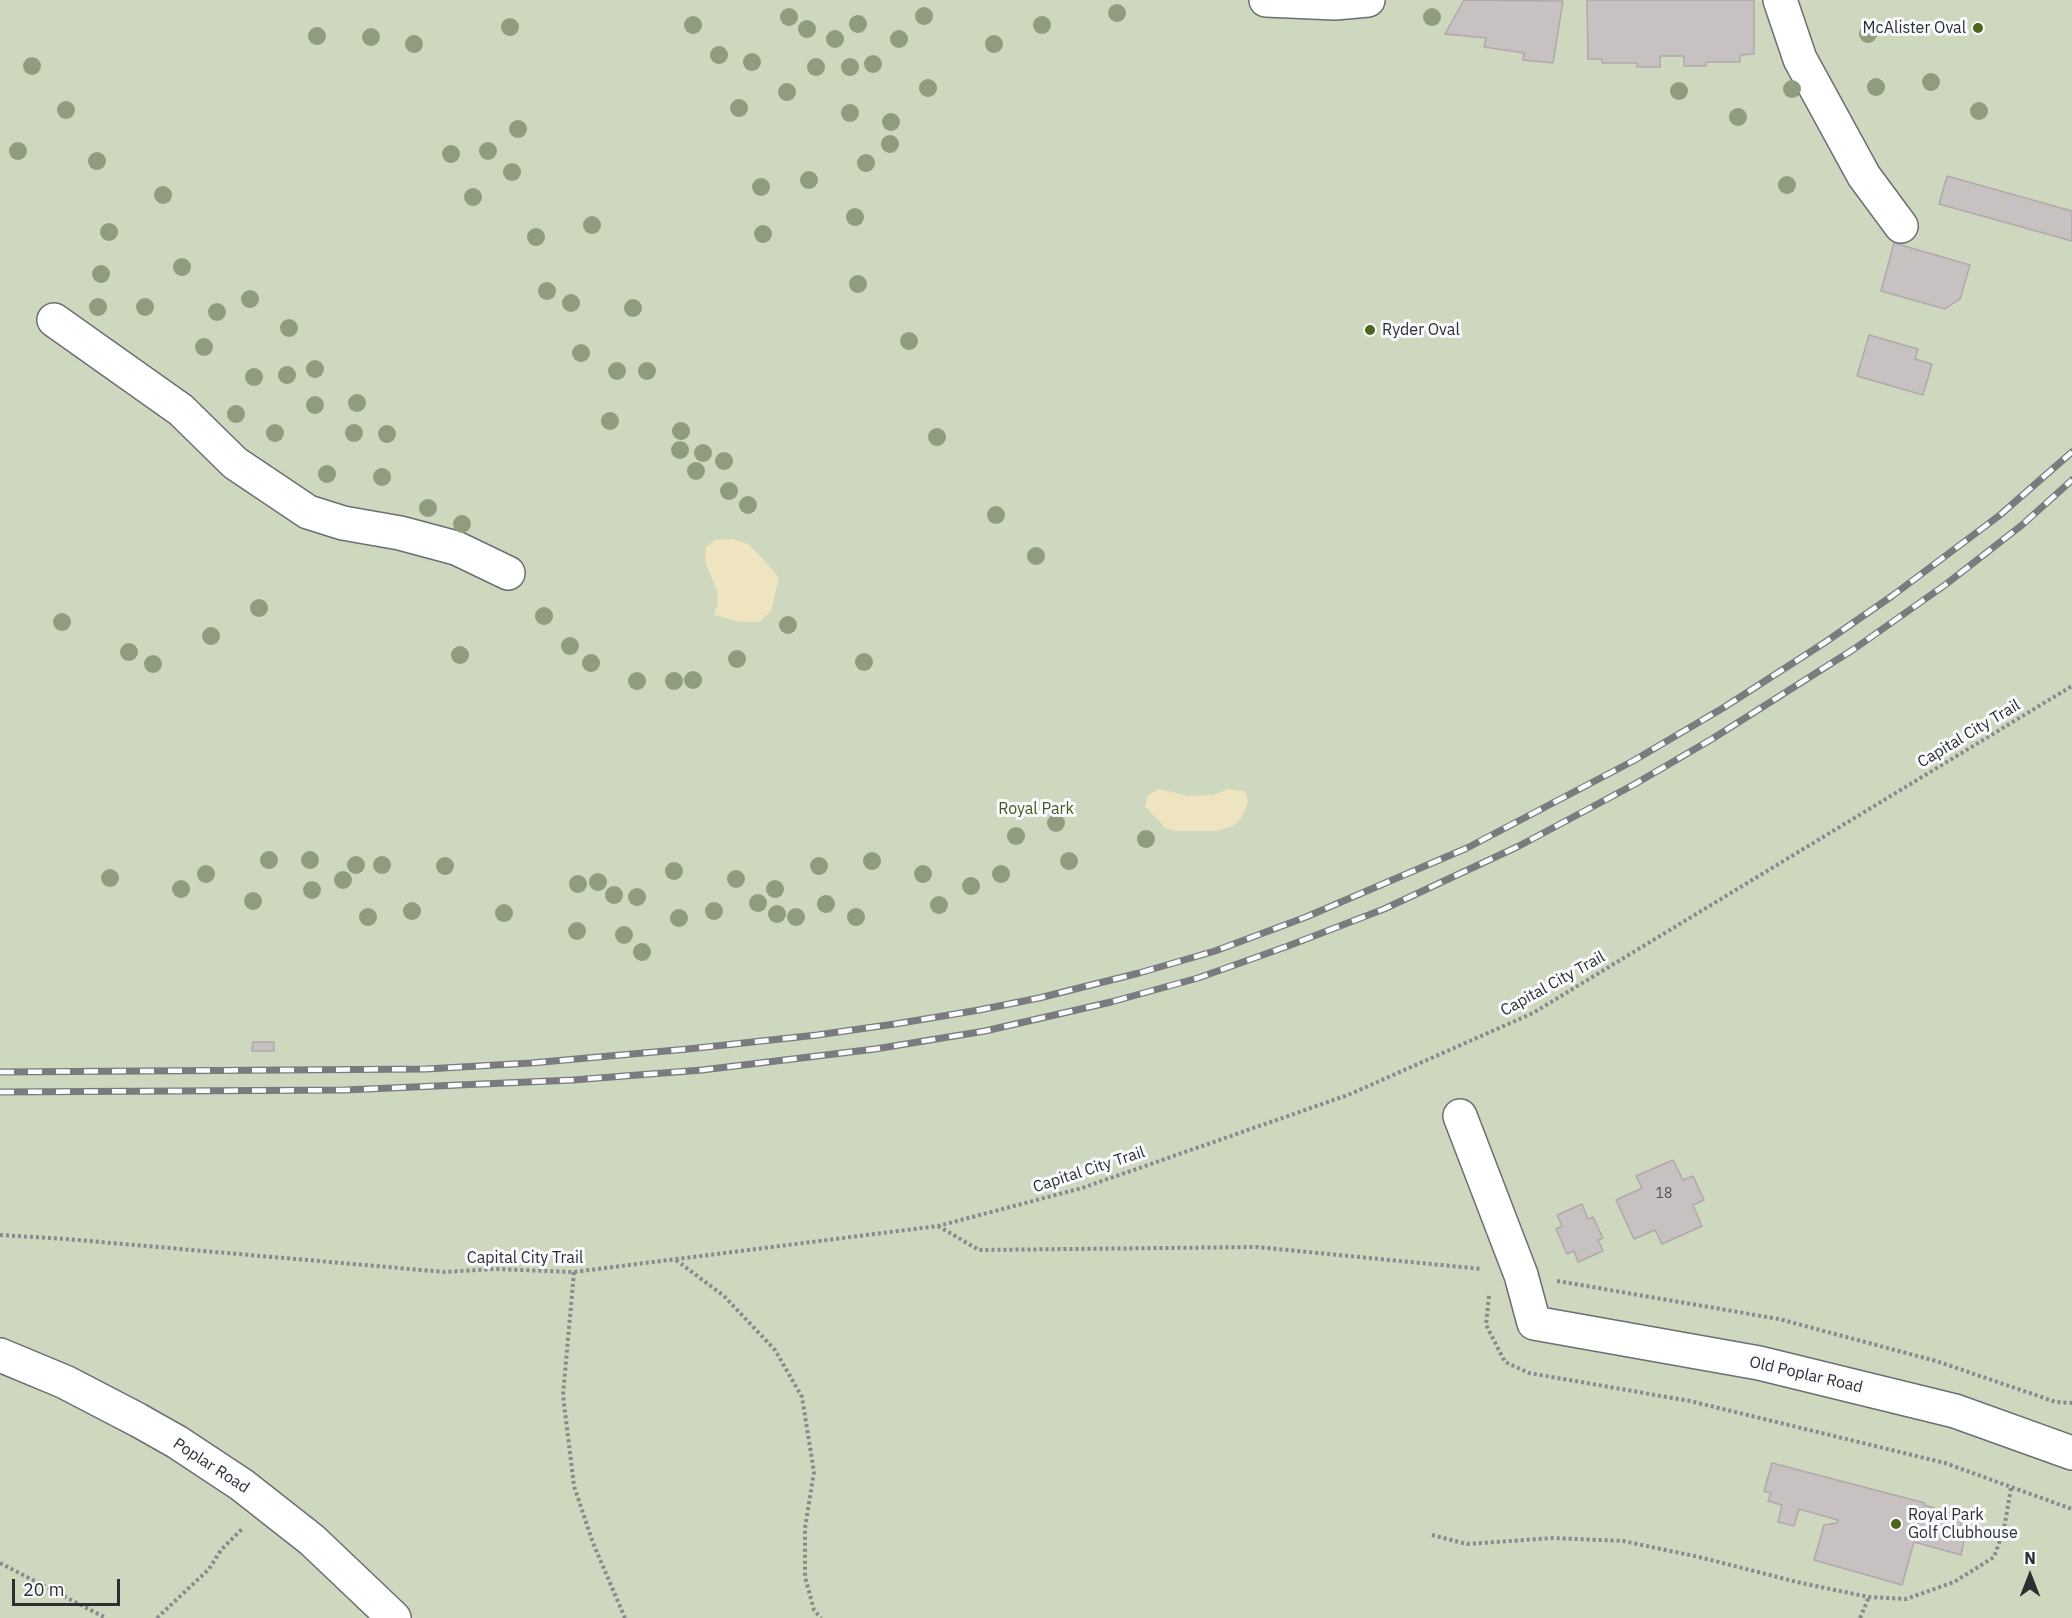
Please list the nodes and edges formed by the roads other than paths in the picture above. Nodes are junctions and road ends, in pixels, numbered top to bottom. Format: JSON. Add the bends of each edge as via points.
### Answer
{"nodes":[{"id":1,"x":1266,"y":0,"type":"edge"},
{"id":2,"x":1368,"y":0,"type":"edge"},
{"id":3,"x":1780,"y":0,"type":"edge"},
{"id":4,"x":1901,"y":226,"type":"dead end"},
{"id":5,"x":54,"y":320,"type":"dead end"},
{"id":6,"x":508,"y":573,"type":"dead end"},
{"id":7,"x":1460,"y":1116,"type":"dead end"},
{"id":8,"x":0,"y":1355,"type":"edge"},
{"id":9,"x":2072,"y":1453,"type":"edge"},
{"id":10,"x":394,"y":1618,"type":"edge"}],
"edges":[{"from":1,"to":2,"type":"street"},
{"from":3,"to":4,"type":"street","via":[[1800,58],[1864,176]]},
{"from":5,"to":6,"type":"street","via":[[181,410],[235,464],[308,512],[456,548]]},
{"from":7,"to":9,"type":"street","name":"Old Poplar Road","via":[[1521,1275],[1534,1323],[1759,1363],[1955,1412]]},
{"from":8,"to":10,"type":"street","name":"Poplar Road","via":[[65,1382],[177,1442],[266,1503],[333,1559]]}]}
